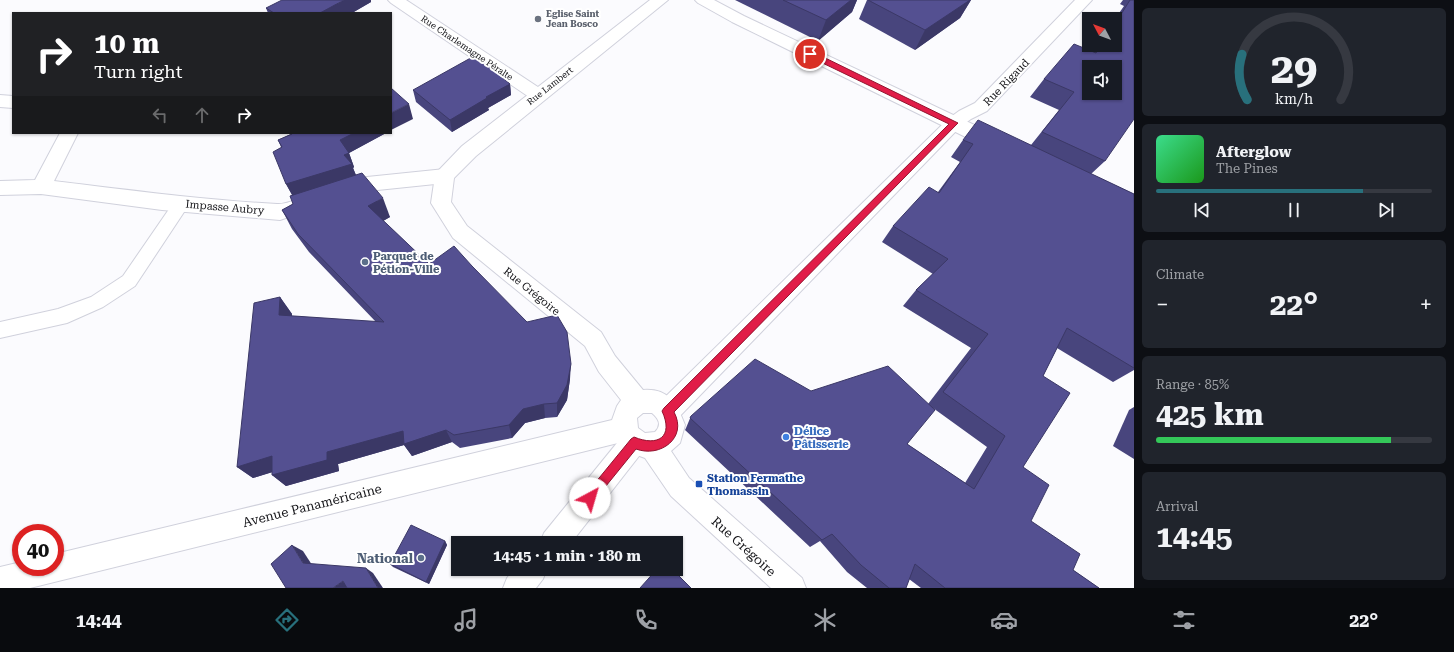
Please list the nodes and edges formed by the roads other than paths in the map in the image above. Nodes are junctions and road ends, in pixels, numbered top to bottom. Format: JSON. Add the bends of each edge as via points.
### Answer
{"nodes":[{"id":1,"x":396,"y":0,"type":"edge"},
{"id":2,"x":660,"y":0,"type":"edge"},
{"id":3,"x":703,"y":0,"type":"edge"},
{"id":4,"x":1084,"y":0,"type":"edge"},
{"id":5,"x":538,"y":95,"type":"junction"},
{"id":6,"x":0,"y":101,"type":"edge"},
{"id":7,"x":12,"y":102,"type":"edge"},
{"id":8,"x":954,"y":123,"type":"junction"},
{"id":9,"x":68,"y":134,"type":"edge"},
{"id":10,"x":1012,"y":151,"type":"edge"},
{"id":11,"x":445,"y":176,"type":"junction"},
{"id":12,"x":41,"y":187,"type":"junction"},
{"id":13,"x":0,"y":188,"type":"edge"},
{"id":14,"x":182,"y":204,"type":"junction"},
{"id":15,"x":0,"y":330,"type":"edge"},
{"id":16,"x":638,"y":402,"type":"junction"},
{"id":17,"x":668,"y":411,"type":"junction"},
{"id":18,"x":637,"y":439,"type":"junction"},
{"id":19,"x":560,"y":536,"type":"edge"},
{"id":20,"x":527,"y":576,"type":"edge"},
{"id":21,"x":0,"y":581,"type":"edge"},
{"id":22,"x":518,"y":588,"type":"edge"},
{"id":23,"x":792,"y":588,"type":"edge"}],
"edges":[{"from":1,"to":5,"type":"street","name":"Rue Charlemagne Péralte"},
{"from":2,"to":5,"type":"street","name":"Rue Lambert"},
{"from":3,"to":8,"type":"street"},
{"from":4,"to":8,"type":"street","name":"Rue Rigaud","via":[[981,108]]},
{"from":5,"to":11,"type":"street","name":"Rue Lambert","via":[[469,151]]},
{"from":6,"to":7,"type":"street"},
{"from":8,"to":10,"type":"street"},
{"from":8,"to":17,"type":"street","name":"Rue Rigaud"},
{"from":9,"to":12,"type":"street"},
{"from":11,"to":14,"type":"street","name":"Impasse Aubry","via":[[367,184],[280,212]]},
{"from":11,"to":16,"type":"street","name":"Rue Grégoire","via":[[441,203],[460,232],[592,339],[607,364]]},
{"from":12,"to":13,"type":"street","name":"Impasse Aubry"},
{"from":12,"to":14,"type":"street","name":"Impasse Aubry"},
{"from":14,"to":15,"type":"lane","via":[[129,281],[98,302],[60,317]]},
{"from":16,"to":17,"type":"street","via":[[651,401]]},
{"from":16,"to":18,"type":"street","via":[[625,415]]},
{"from":17,"to":18,"type":"street","via":[[673,426],[666,440],[660,445]]},
{"from":18,"to":19,"type":"street"},
{"from":18,"to":21,"type":"street","name":"Avenue Panaméricaine"},
{"from":18,"to":23,"type":"street","name":"Rue Grégoire","via":[[680,487]]},
{"from":20,"to":22,"type":"street"}]}
